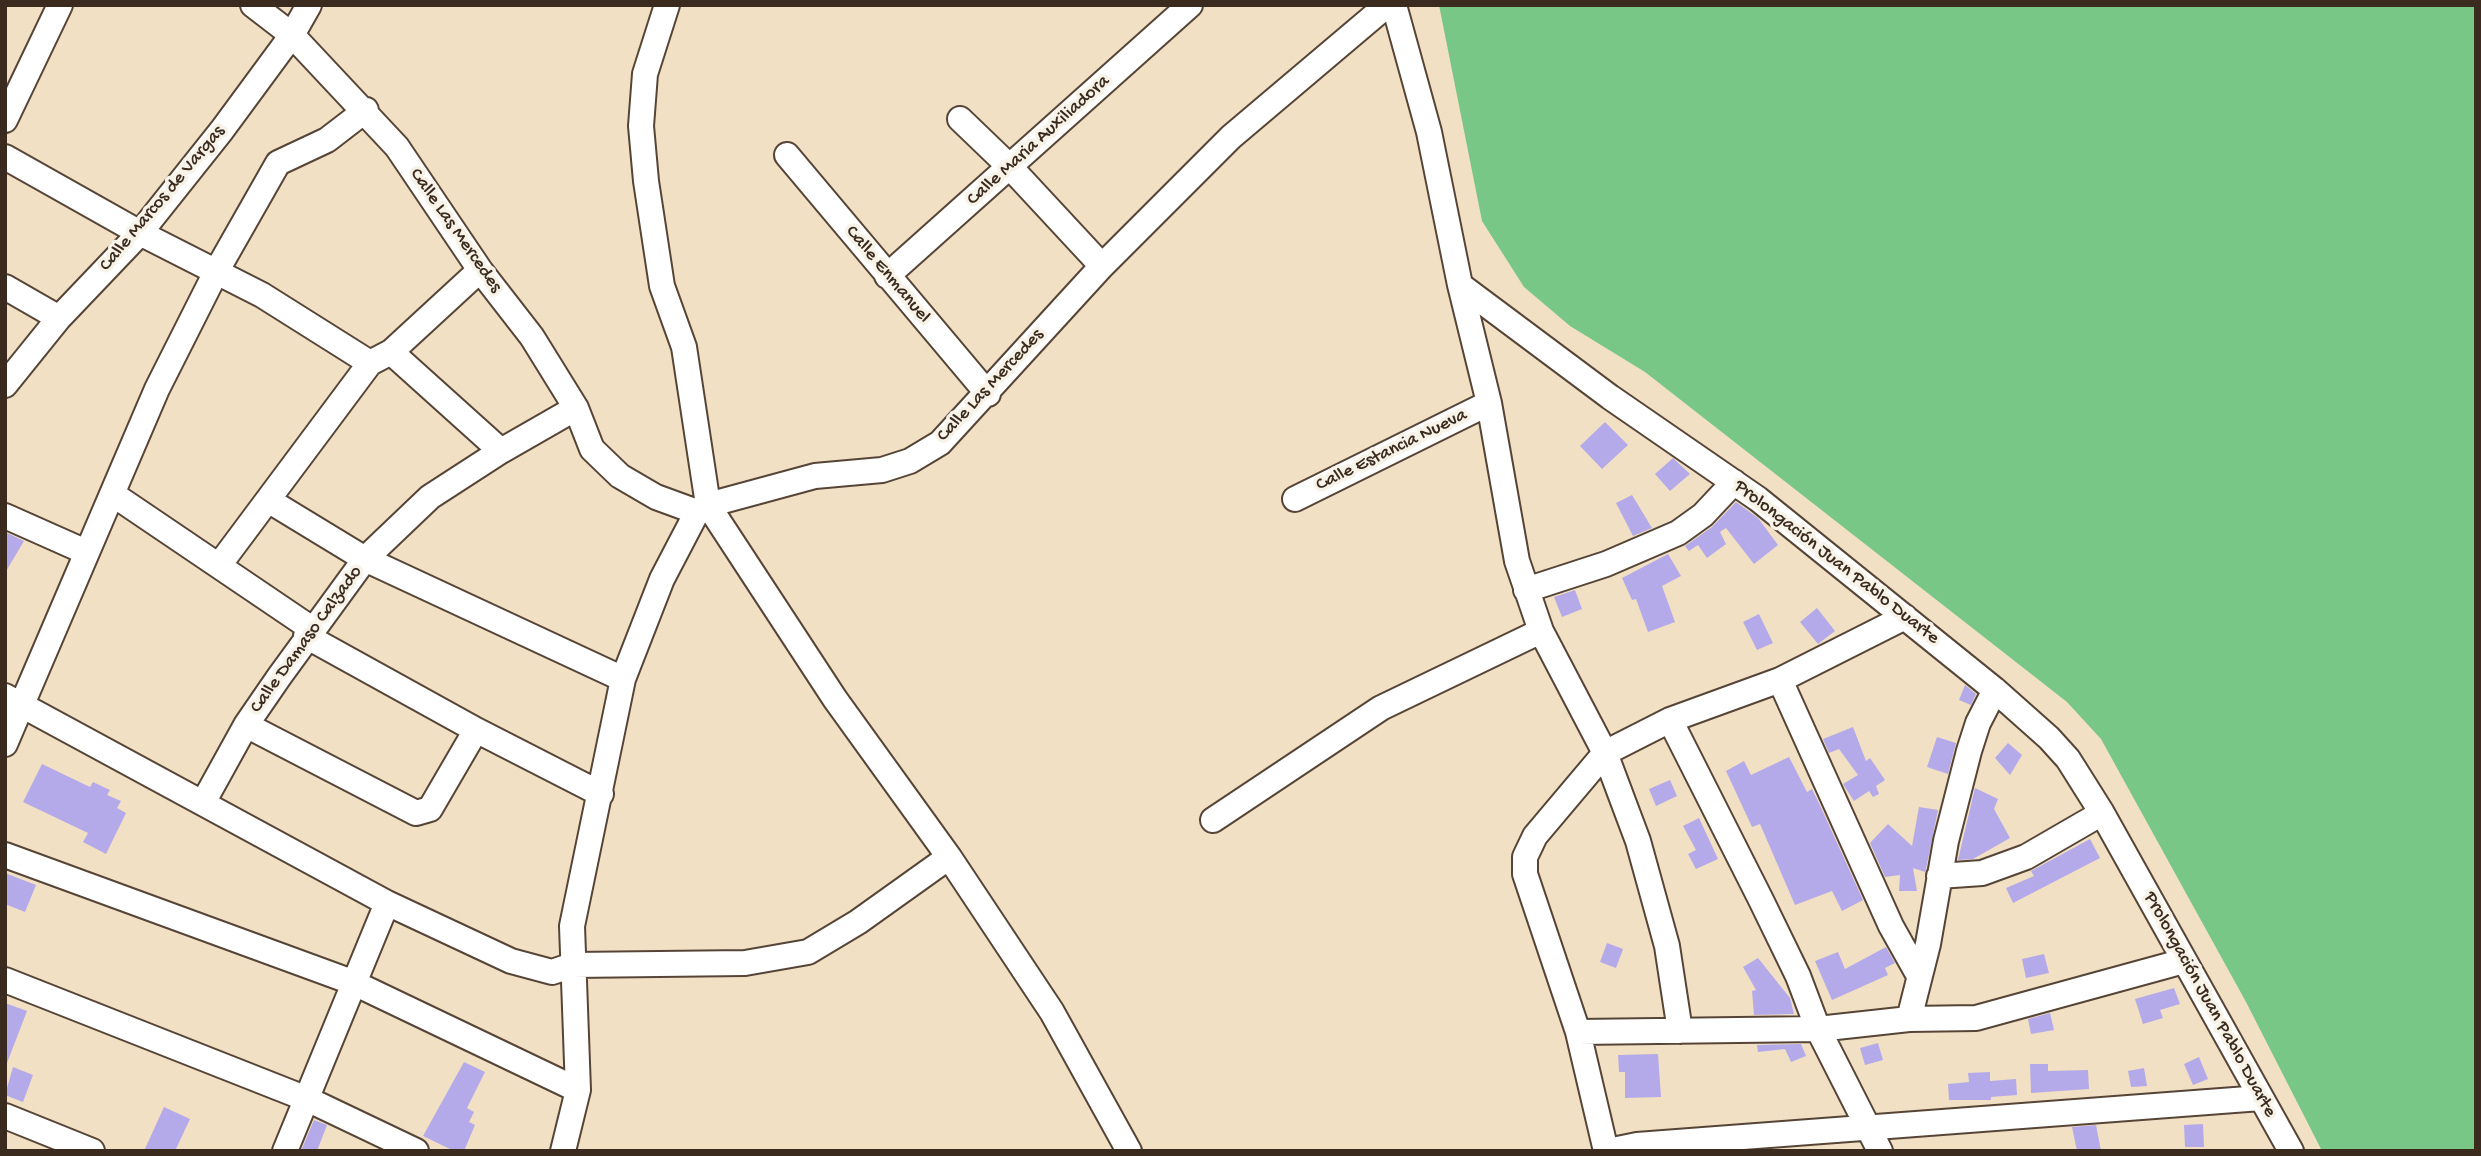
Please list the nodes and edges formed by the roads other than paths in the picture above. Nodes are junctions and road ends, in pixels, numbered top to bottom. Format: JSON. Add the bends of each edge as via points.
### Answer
{"nodes":[{"id":1,"x":61,"y":5,"type":"edge"},
{"id":2,"x":253,"y":5,"type":"edge"},
{"id":3,"x":309,"y":5,"type":"edge"},
{"id":4,"x":667,"y":5,"type":"edge"},
{"id":5,"x":1190,"y":5,"type":"edge"},
{"id":6,"x":1387,"y":5,"type":"edge"},
{"id":7,"x":1394,"y":5,"type":"edge"},
{"id":8,"x":292,"y":34,"type":"junction"},
{"id":9,"x":366,"y":110,"type":"junction"},
{"id":10,"x":960,"y":119,"type":"dead end"},
{"id":11,"x":5,"y":120,"type":"edge"},
{"id":12,"x":787,"y":155,"type":"dead end"},
{"id":13,"x":5,"y":157,"type":"edge"},
{"id":14,"x":1012,"y":167,"type":"junction"},
{"id":15,"x":140,"y":233,"type":"junction"},
{"id":16,"x":1102,"y":266,"type":"junction"},
{"id":17,"x":480,"y":270,"type":"junction"},
{"id":18,"x":216,"y":272,"type":"junction"},
{"id":19,"x":887,"y":276,"type":"junction"},
{"id":20,"x":1460,"y":285,"type":"junction"},
{"id":21,"x":5,"y":287,"type":"edge"},
{"id":22,"x":59,"y":318,"type":"junction"},
{"id":23,"x":381,"y":357,"type":"junction"},
{"id":24,"x":5,"y":385,"type":"edge"},
{"id":25,"x":988,"y":394,"type":"junction"},
{"id":26,"x":1489,"y":403,"type":"junction"},
{"id":27,"x":576,"y":408,"type":"junction"},
{"id":28,"x":501,"y":451,"type":"junction"},
{"id":29,"x":1734,"y":482,"type":"junction"},
{"id":30,"x":114,"y":495,"type":"junction"},
{"id":31,"x":1295,"y":499,"type":"dead end"},
{"id":32,"x":268,"y":500,"type":"junction"},
{"id":33,"x":703,"y":508,"type":"junction"},
{"id":34,"x":5,"y":516,"type":"edge"},
{"id":35,"x":86,"y":552,"type":"junction"},
{"id":36,"x":365,"y":559,"type":"junction"},
{"id":37,"x":220,"y":564,"type":"junction"},
{"id":38,"x":1526,"y":590,"type":"junction"},
{"id":39,"x":1905,"y":617,"type":"junction"},
{"id":40,"x":1541,"y":631,"type":"junction"},
{"id":41,"x":309,"y":632,"type":"junction"},
{"id":42,"x":623,"y":679,"type":"junction"},
{"id":43,"x":1780,"y":680,"type":"junction"},
{"id":44,"x":1995,"y":690,"type":"junction"},
{"id":45,"x":15,"y":701,"type":"edge"},
{"id":46,"x":1670,"y":720,"type":"junction"},
{"id":47,"x":246,"y":725,"type":"junction"},
{"id":48,"x":476,"y":730,"type":"junction"},
{"id":49,"x":5,"y":744,"type":"edge"},
{"id":50,"x":1605,"y":753,"type":"junction"},
{"id":51,"x":601,"y":794,"type":"junction"},
{"id":52,"x":204,"y":801,"type":"junction"},
{"id":53,"x":2102,"y":813,"type":"junction"},
{"id":54,"x":1213,"y":820,"type":"dead end"},
{"id":55,"x":5,"y":855,"type":"edge"},
{"id":56,"x":949,"y":857,"type":"junction"},
{"id":57,"x":1939,"y":876,"type":"junction"},
{"id":58,"x":387,"y":903,"type":"junction"},
{"id":59,"x":2184,"y":961,"type":"junction"},
{"id":60,"x":573,"y":965,"type":"junction"},
{"id":61,"x":1919,"y":976,"type":"junction"},
{"id":62,"x":5,"y":980,"type":"edge"},
{"id":63,"x":352,"y":982,"type":"junction"},
{"id":64,"x":1909,"y":1019,"type":"junction"},
{"id":65,"x":1818,"y":1029,"type":"junction"},
{"id":66,"x":1681,"y":1031,"type":"junction"},
{"id":67,"x":1578,"y":1032,"type":"junction"},
{"id":68,"x":578,"y":1090,"type":"junction"},
{"id":69,"x":2261,"y":1098,"type":"junction"},
{"id":70,"x":307,"y":1100,"type":"junction"},
{"id":71,"x":5,"y":1116,"type":"edge"},
{"id":72,"x":1868,"y":1127,"type":"junction"},
{"id":73,"x":92,"y":1151,"type":"edge"},
{"id":74,"x":285,"y":1151,"type":"edge"},
{"id":75,"x":415,"y":1151,"type":"edge"},
{"id":76,"x":564,"y":1151,"type":"edge"},
{"id":77,"x":1129,"y":1151,"type":"edge"},
{"id":78,"x":1607,"y":1151,"type":"edge"},
{"id":79,"x":1880,"y":1151,"type":"edge"},
{"id":80,"x":2291,"y":1151,"type":"edge"}],
"edges":[{"from":1,"to":11,"type":"street"},
{"from":2,"to":8,"type":"street","name":"Calle Las Mercedes"},
{"from":3,"to":8,"type":"street","name":"Calle Marcos de Vargas"},
{"from":4,"to":33,"type":"street","via":[[645,74],[641,126],[662,286],[684,347]]},
{"from":5,"to":14,"type":"street","name":"Calle Maria Auxiliadora"},
{"from":6,"to":16,"type":"street","name":"Calle Las Mercedes","via":[[1231,137]]},
{"from":7,"to":20,"type":"street","via":[[1429,132]]},
{"from":8,"to":9,"type":"street","name":"Calle Las Mercedes"},
{"from":8,"to":15,"type":"street","name":"Calle Marcos de Vargas"},
{"from":9,"to":17,"type":"street","name":"Calle Las Mercedes","via":[[397,147]]},
{"from":9,"to":18,"type":"street","via":[[327,140],[278,163]]},
{"from":10,"to":14,"type":"street"},
{"from":12,"to":19,"type":"street","name":"Calle Enmanuel"},
{"from":13,"to":15,"type":"street"},
{"from":14,"to":16,"type":"street"},
{"from":14,"to":19,"type":"street","name":"Calle Maria Auxiliadora"},
{"from":15,"to":18,"type":"street"},
{"from":15,"to":22,"type":"street","name":"Calle Marcos de Vargas"},
{"from":16,"to":25,"type":"street","name":"Calle Las Mercedes"},
{"from":17,"to":23,"type":"street"},
{"from":17,"to":27,"type":"street","name":"Calle Las Mercedes","via":[[532,337]]},
{"from":18,"to":23,"type":"street"},
{"from":18,"to":30,"type":"street","via":[[157,389]]},
{"from":19,"to":25,"type":"street","name":"Calle Enmanuel"},
{"from":20,"to":26,"type":"street"},
{"from":20,"to":29,"type":"street","name":"Prolongación Juan Pablo Duarte"},
{"from":21,"to":22,"type":"street"},
{"from":22,"to":24,"type":"street","name":"Calle Marcos de Vargas"},
{"from":23,"to":28,"type":"street"},
{"from":23,"to":32,"type":"street"},
{"from":25,"to":33,"type":"street","name":"Calle Las Mercedes","via":[[940,443],[910,461],[882,470],[816,476]]},
{"from":26,"to":31,"type":"street","name":"Calle Estancia Nueva"},
{"from":26,"to":38,"type":"street"},
{"from":27,"to":28,"type":"street","name":"Calle Damaso Calzado"},
{"from":27,"to":33,"type":"street","name":"Calle Las Mercedes","via":[[593,449],[620,476],[656,497]]},
{"from":28,"to":36,"type":"street","name":"Calle Damaso Calzado","via":[[430,497]]},
{"from":29,"to":38,"type":"street","via":[[1703,515],[1678,533],[1606,564]]},
{"from":29,"to":39,"type":"street","name":"Prolongación Juan Pablo Duarte"},
{"from":30,"to":35,"type":"street"},
{"from":30,"to":37,"type":"street"},
{"from":32,"to":36,"type":"street"},
{"from":32,"to":37,"type":"street"},
{"from":33,"to":42,"type":"street","via":[[662,579]]},
{"from":33,"to":56,"type":"street"},
{"from":34,"to":35,"type":"street"},
{"from":35,"to":45,"type":"street"},
{"from":36,"to":41,"type":"street","name":"Calle Damaso Calzado"},
{"from":36,"to":42,"type":"street"},
{"from":37,"to":41,"type":"street"},
{"from":38,"to":40,"type":"street"},
{"from":39,"to":43,"type":"street"},
{"from":39,"to":44,"type":"street","name":"Prolongación Juan Pablo Duarte"},
{"from":40,"to":50,"type":"street"},
{"from":40,"to":54,"type":"street","via":[[1381,708]]},
{"from":41,"to":47,"type":"street","name":"Calle Damaso Calzado"},
{"from":41,"to":48,"type":"street"},
{"from":42,"to":51,"type":"street"},
{"from":43,"to":46,"type":"street"},
{"from":43,"to":61,"type":"street","via":[[1886,914]]},
{"from":44,"to":53,"type":"street","name":"Prolongación Juan Pablo Duarte","via":[[2068,759]]},
{"from":44,"to":57,"type":"street","via":[[1969,751]]},
{"from":45,"to":49,"type":"street"},
{"from":45,"to":52,"type":"street"},
{"from":46,"to":50,"type":"street"},
{"from":46,"to":65,"type":"street","via":[[1798,976]]},
{"from":47,"to":48,"type":"street","via":[[416,813],[430,809]]},
{"from":47,"to":52,"type":"street","name":"Calle Damaso Calzado"},
{"from":48,"to":51,"type":"street"},
{"from":50,"to":66,"type":"street","via":[[1638,841],[1667,946]]},
{"from":50,"to":67,"type":"street","via":[[1535,836],[1524,866]]},
{"from":51,"to":60,"type":"street","via":[[572,926]]},
{"from":52,"to":58,"type":"street"},
{"from":53,"to":57,"type":"street","via":[[2026,856],[1982,873]]},
{"from":53,"to":59,"type":"street","name":"Prolongación Juan Pablo Duarte"},
{"from":55,"to":63,"type":"street"},
{"from":56,"to":60,"type":"street","via":[[808,952],[745,963]]},
{"from":56,"to":77,"type":"street","via":[[1052,1012]]},
{"from":57,"to":61,"type":"street"},
{"from":58,"to":60,"type":"street","via":[[511,961],[552,972]]},
{"from":58,"to":63,"type":"street"},
{"from":59,"to":64,"type":"street","via":[[2000,1014]]},
{"from":59,"to":69,"type":"street","name":"Prolongación Juan Pablo Duarte"},
{"from":60,"to":68,"type":"street"},
{"from":61,"to":64,"type":"street"},
{"from":62,"to":70,"type":"street"},
{"from":63,"to":68,"type":"street"},
{"from":63,"to":70,"type":"street"},
{"from":64,"to":65,"type":"street"},
{"from":65,"to":66,"type":"street"},
{"from":65,"to":72,"type":"street"},
{"from":66,"to":67,"type":"street"},
{"from":67,"to":78,"type":"street"},
{"from":68,"to":76,"type":"street"},
{"from":69,"to":72,"type":"street"},
{"from":69,"to":80,"type":"street","name":"Prolongación Juan Pablo Duarte"},
{"from":70,"to":74,"type":"street"},
{"from":70,"to":75,"type":"street"},
{"from":71,"to":73,"type":"street"},
{"from":72,"to":78,"type":"street"},
{"from":72,"to":79,"type":"street"}]}
